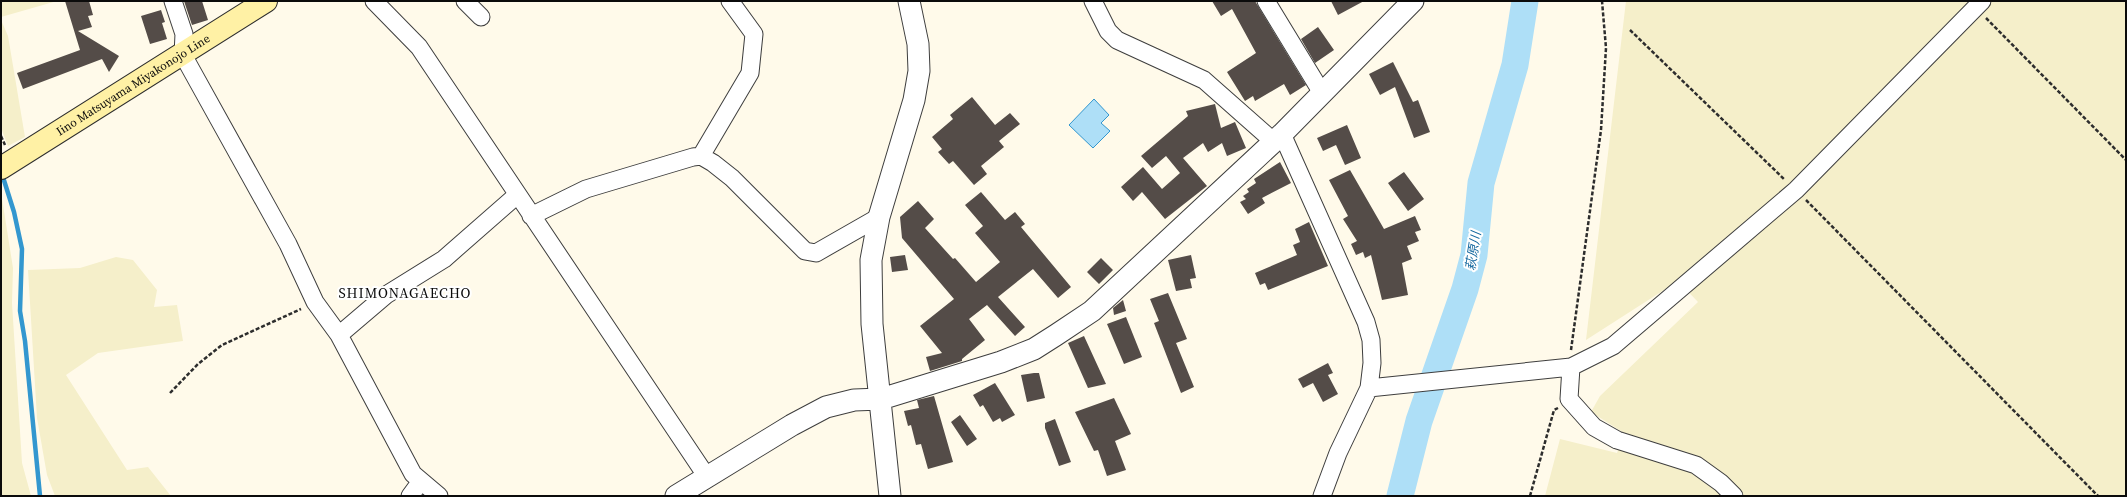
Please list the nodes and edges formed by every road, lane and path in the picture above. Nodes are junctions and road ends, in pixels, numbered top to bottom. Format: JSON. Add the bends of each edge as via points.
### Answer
{"nodes":[{"id":1,"x":173,"y":1,"type":"edge"},
{"id":2,"x":266,"y":1,"type":"edge"},
{"id":3,"x":374,"y":1,"type":"edge"},
{"id":4,"x":465,"y":1,"type":"edge"},
{"id":5,"x":730,"y":1,"type":"edge"},
{"id":6,"x":909,"y":1,"type":"edge"},
{"id":7,"x":1093,"y":1,"type":"edge"},
{"id":8,"x":1266,"y":1,"type":"edge"},
{"id":9,"x":1413,"y":1,"type":"edge"},
{"id":10,"x":1602,"y":1,"type":"edge"},
{"id":11,"x":1979,"y":4,"type":"edge"},
{"id":12,"x":481,"y":17,"type":"dead end"},
{"id":13,"x":1630,"y":30,"type":"dead end"},
{"id":14,"x":183,"y":55,"type":"junction"},
{"id":15,"x":1322,"y":94,"type":"junction"},
{"id":16,"x":1278,"y":138,"type":"junction"},
{"id":17,"x":701,"y":156,"type":"junction"},
{"id":18,"x":2126,"y":160,"type":"edge"},
{"id":19,"x":5,"y":166,"type":"edge"},
{"id":20,"x":1796,"y":190,"type":"junction"},
{"id":21,"x":517,"y":195,"type":"junction"},
{"id":22,"x":531,"y":216,"type":"junction"},
{"id":23,"x":879,"y":217,"type":"junction"},
{"id":24,"x":316,"y":302,"type":"junction"},
{"id":25,"x":339,"y":335,"type":"junction"},
{"id":26,"x":1566,"y":367,"type":"junction"},
{"id":27,"x":1376,"y":387,"type":"junction"},
{"id":28,"x":170,"y":393,"type":"dead end"},
{"id":29,"x":881,"y":399,"type":"junction"},
{"id":30,"x":1569,"y":399,"type":"junction"},
{"id":31,"x":707,"y":476,"type":"junction"},
{"id":32,"x":421,"y":481,"type":"junction"},
{"id":33,"x":410,"y":496,"type":"edge"},
{"id":34,"x":439,"y":496,"type":"edge"},
{"id":35,"x":676,"y":496,"type":"edge"},
{"id":36,"x":890,"y":496,"type":"edge"},
{"id":37,"x":1322,"y":496,"type":"edge"},
{"id":38,"x":1530,"y":496,"type":"edge"},
{"id":39,"x":1734,"y":496,"type":"edge"},
{"id":40,"x":2098,"y":496,"type":"edge"}],
"edges":[{"from":1,"to":14,"type":"street","via":[[184,34]]},
{"from":2,"to":14,"type":"main road","name":"Iino Matsuyama Miyakonojo Line"},
{"from":3,"to":21,"type":"street","via":[[419,47]]},
{"from":4,"to":12,"type":"street"},
{"from":5,"to":17,"type":"street","via":[[754,34],[750,73]]},
{"from":6,"to":23,"type":"street","via":[[918,44],[919,71],[914,100]]},
{"from":7,"to":16,"type":"street","via":[[1108,31],[1116,40],[1204,80]]},
{"from":8,"to":15,"type":"street"},
{"from":9,"to":15,"type":"street"},
{"from":10,"to":26,"type":"path","via":[[1606,48],[1601,130]]},
{"from":11,"to":18,"type":"path"},
{"from":11,"to":20,"type":"street"},
{"from":13,"to":20,"type":"path"},
{"from":14,"to":19,"type":"main road","name":"Iino Matsuyama Miyakonojo Line"},
{"from":14,"to":24,"type":"street","via":[[288,244]]},
{"from":15,"to":16,"type":"street"},
{"from":16,"to":27,"type":"street","via":[[1366,322],[1371,340]]},
{"from":16,"to":29,"type":"street","via":[[1092,311],[1056,335],[1034,349],[1001,362]]},
{"from":17,"to":22,"type":"street","via":[[693,156],[586,189]]},
{"from":17,"to":23,"type":"street","via":[[732,178],[805,251],[816,253]]},
{"from":20,"to":26,"type":"street","via":[[1613,346]]},
{"from":20,"to":40,"type":"path"},
{"from":21,"to":22,"type":"street"},
{"from":21,"to":25,"type":"street","via":[[444,259],[386,296]]},
{"from":22,"to":31,"type":"street"},
{"from":23,"to":29,"type":"street","via":[[870,260],[870,293]]},
{"from":24,"to":25,"type":"street"},
{"from":24,"to":28,"type":"path","via":[[222,345],[198,364]]},
{"from":25,"to":32,"type":"street","via":[[413,474]]},
{"from":26,"to":27,"type":"street"},
{"from":26,"to":30,"type":"street"},
{"from":27,"to":37,"type":"street","via":[[1338,452]]},
{"from":29,"to":31,"type":"street","via":[[854,400],[826,408],[792,425]]},
{"from":29,"to":36,"type":"street"},
{"from":30,"to":38,"type":"path","via":[[1554,410]]},
{"from":30,"to":39,"type":"street","via":[[1594,427],[1617,440],[1696,465]]},
{"from":31,"to":35,"type":"street"},
{"from":32,"to":33,"type":"street"},
{"from":32,"to":34,"type":"street"}]}
